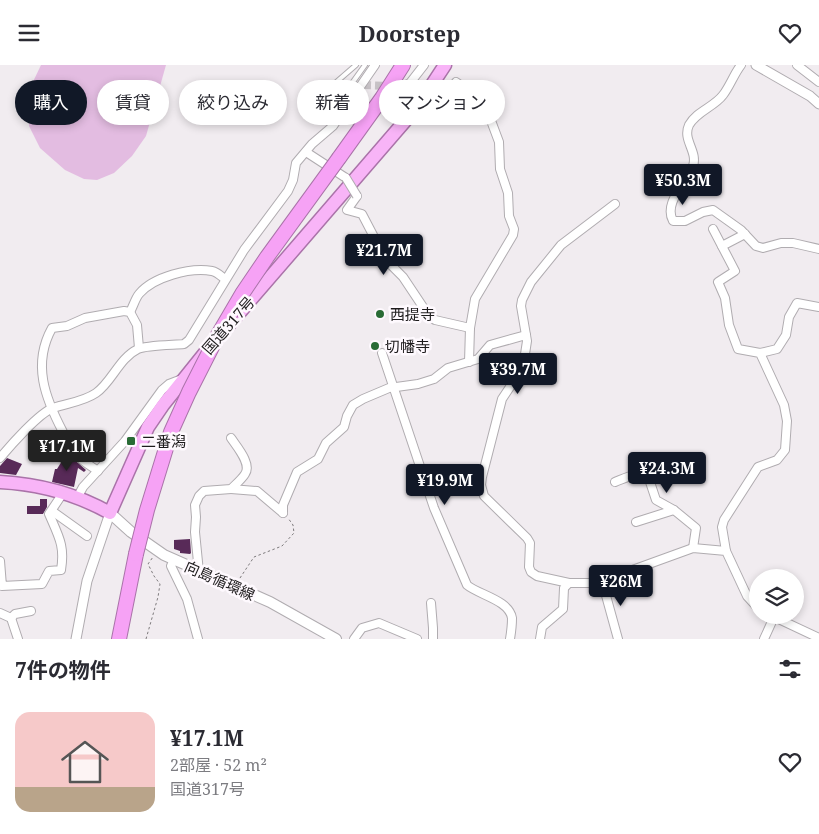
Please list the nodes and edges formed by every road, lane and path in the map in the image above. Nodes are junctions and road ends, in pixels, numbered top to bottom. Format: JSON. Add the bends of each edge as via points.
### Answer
{"nodes":[{"id":1,"x":356,"y":65,"type":"edge"},
{"id":2,"x":365,"y":65,"type":"edge"},
{"id":3,"x":375,"y":65,"type":"edge"},
{"id":4,"x":403,"y":65,"type":"edge"},
{"id":5,"x":424,"y":65,"type":"edge"},
{"id":6,"x":445,"y":65,"type":"edge"},
{"id":7,"x":741,"y":65,"type":"edge"},
{"id":8,"x":756,"y":65,"type":"edge"},
{"id":9,"x":797,"y":65,"type":"edge"},
{"id":10,"x":339,"y":80,"type":"edge"},
{"id":11,"x":354,"y":80,"type":"edge"},
{"id":12,"x":412,"y":80,"type":"edge"},
{"id":13,"x":819,"y":82,"type":"edge"},
{"id":14,"x":819,"y":104,"type":"edge"},
{"id":15,"x":492,"y":125,"type":"edge"},
{"id":16,"x":306,"y":152,"type":"junction"},
{"id":17,"x":615,"y":204,"type":"dead end"},
{"id":18,"x":713,"y":229,"type":"dead end"},
{"id":19,"x":744,"y":234,"type":"junction"},
{"id":20,"x":722,"y":246,"type":"junction"},
{"id":21,"x":819,"y":249,"type":"edge"},
{"id":22,"x":225,"y":279,"type":"junction"},
{"id":23,"x":819,"y":307,"type":"edge"},
{"id":24,"x":130,"y":312,"type":"junction"},
{"id":25,"x":470,"y":328,"type":"junction"},
{"id":26,"x":526,"y":335,"type":"junction"},
{"id":27,"x":138,"y":349,"type":"junction"},
{"id":28,"x":382,"y":353,"type":"dead end"},
{"id":29,"x":760,"y":353,"type":"junction"},
{"id":30,"x":469,"y":362,"type":"junction"},
{"id":31,"x":183,"y":379,"type":"junction"},
{"id":32,"x":394,"y":387,"type":"junction"},
{"id":33,"x":51,"y":409,"type":"junction"},
{"id":34,"x":231,"y":438,"type":"dead end"},
{"id":35,"x":0,"y":458,"type":"edge"},
{"id":36,"x":98,"y":471,"type":"junction"},
{"id":37,"x":0,"y":482,"type":"edge"},
{"id":38,"x":615,"y":482,"type":"dead end"},
{"id":39,"x":232,"y":489,"type":"junction"},
{"id":40,"x":63,"y":493,"type":"junction"},
{"id":41,"x":77,"y":497,"type":"junction"},
{"id":42,"x":674,"y":510,"type":"junction"},
{"id":43,"x":52,"y":511,"type":"junction"},
{"id":44,"x":110,"y":513,"type":"junction"},
{"id":45,"x":283,"y":513,"type":"junction"},
{"id":46,"x":636,"y":522,"type":"dead end"},
{"id":47,"x":87,"y":536,"type":"dead end"},
{"id":48,"x":693,"y":548,"type":"junction"},
{"id":49,"x":157,"y":550,"type":"junction"},
{"id":50,"x":726,"y":551,"type":"junction"},
{"id":51,"x":136,"y":554,"type":"junction"},
{"id":52,"x":174,"y":559,"type":"junction"},
{"id":53,"x":0,"y":561,"type":"edge"},
{"id":54,"x":200,"y":571,"type":"junction"},
{"id":55,"x":240,"y":578,"type":"dead end"},
{"id":56,"x":602,"y":581,"type":"junction"},
{"id":57,"x":569,"y":583,"type":"junction"},
{"id":58,"x":749,"y":598,"type":"edge"},
{"id":59,"x":431,"y":603,"type":"dead end"},
{"id":60,"x":31,"y":611,"type":"dead end"},
{"id":61,"x":0,"y":613,"type":"edge"},
{"id":62,"x":11,"y":618,"type":"junction"},
{"id":63,"x":769,"y":624,"type":"edge"},
{"id":64,"x":789,"y":624,"type":"edge"},
{"id":65,"x":819,"y":638,"type":"edge"},
{"id":66,"x":18,"y":639,"type":"edge"},
{"id":67,"x":76,"y":639,"type":"edge"},
{"id":68,"x":117,"y":639,"type":"edge"},
{"id":69,"x":124,"y":639,"type":"edge"},
{"id":70,"x":146,"y":639,"type":"edge"},
{"id":71,"x":198,"y":639,"type":"edge"},
{"id":72,"x":336,"y":639,"type":"edge"},
{"id":73,"x":354,"y":639,"type":"edge"},
{"id":74,"x":417,"y":639,"type":"edge"},
{"id":75,"x":432,"y":639,"type":"edge"},
{"id":76,"x":510,"y":639,"type":"edge"},
{"id":77,"x":540,"y":639,"type":"edge"},
{"id":78,"x":618,"y":639,"type":"edge"},
{"id":79,"x":764,"y":639,"type":"edge"}],
"edges":[{"from":1,"to":10,"type":"lane"},
{"from":2,"to":11,"type":"lane"},
{"from":3,"to":16,"type":"street","via":[[334,126]]},
{"from":4,"to":51,"type":"highway","bridge":true,"via":[[266,257],[218,335],[171,432]]},
{"from":5,"to":12,"type":"street"},
{"from":6,"to":31,"type":"highway","name":"国道317号","via":[[418,106]]},
{"from":7,"to":19,"type":"street","via":[[723,95],[698,114],[688,127],[693,166],[671,205],[670,215],[673,221],[685,221],[713,210]]},
{"from":8,"to":14,"type":"street","via":[[803,91]]},
{"from":9,"to":13,"type":"street"},
{"from":15,"to":25,"type":"street","via":[[499,143],[500,169],[514,229],[475,299]]},
{"from":16,"to":22,"type":"street","via":[[296,163],[288,191]]},
{"from":16,"to":25,"type":"street","bridge":true,"via":[[346,177],[357,196],[347,210],[362,214],[379,253],[403,277],[430,316],[434,320]]},
{"from":17,"to":26,"type":"street","via":[[561,245],[531,282],[521,306]]},
{"from":18,"to":20,"type":"street"},
{"from":19,"to":20,"type":"street"},
{"from":19,"to":21,"type":"street","via":[[763,249],[794,243]]},
{"from":20,"to":29,"type":"street","via":[[735,271],[718,282],[725,298],[729,325],[738,349]]},
{"from":22,"to":24,"type":"street","via":[[214,271],[192,270],[154,281],[137,296]]},
{"from":22,"to":27,"type":"street","via":[[189,340]]},
{"from":23,"to":29,"type":"street","via":[[798,303],[777,349]]},
{"from":24,"to":27,"type":"street","via":[[137,325]]},
{"from":24,"to":33,"type":"street","via":[[85,318],[52,328],[46,342],[41,376]]},
{"from":25,"to":30,"type":"street"},
{"from":26,"to":30,"type":"street","via":[[490,345],[478,359]]},
{"from":26,"to":57,"type":"street","via":[[520,372],[502,399],[481,485],[484,496],[527,537],[531,573]]},
{"from":27,"to":33,"type":"street","via":[[96,393]]},
{"from":28,"to":32,"type":"street"},
{"from":29,"to":50,"type":"street","via":[[784,405],[787,421],[785,450],[777,460],[758,467],[724,520]]},
{"from":30,"to":32,"type":"street","via":[[448,368],[434,379]]},
{"from":31,"to":36,"type":"street","via":[[162,390],[125,441]]},
{"from":31,"to":44,"type":"highway","name":"国道317号","via":[[148,427]]},
{"from":32,"to":45,"type":"street","via":[[353,405],[344,427],[326,443],[318,459],[297,472],[282,505]]},
{"from":32,"to":76,"type":"street","via":[[434,508],[467,585],[508,609],[512,617]]},
{"from":33,"to":35,"type":"street"},
{"from":33,"to":36,"type":"street","via":[[73,452]]},
{"from":34,"to":39,"type":"street","via":[[247,467],[246,473]]},
{"from":36,"to":41,"type":"street"},
{"from":37,"to":40,"type":"highway","via":[[29,484]]},
{"from":38,"to":42,"type":"street","via":[[635,475],[648,476],[656,501]]},
{"from":39,"to":45,"type":"street","via":[[257,491]]},
{"from":39,"to":54,"type":"street","via":[[204,491],[195,505]]},
{"from":40,"to":41,"type":"highway"},
{"from":40,"to":43,"type":"street"},
{"from":41,"to":44,"type":"highway"},
{"from":42,"to":46,"type":"street"},
{"from":42,"to":48,"type":"street","via":[[696,528]]},
{"from":43,"to":47,"type":"street"},
{"from":43,"to":53,"type":"street","via":[[49,515],[62,545],[61,570],[49,571],[42,584],[2,586]]},
{"from":44,"to":49,"type":"main road","name":"向島循環線"},
{"from":44,"to":67,"type":"street","via":[[87,581]]},
{"from":45,"to":55,"type":"path","via":[[293,525],[294,533],[282,545],[254,557]]},
{"from":48,"to":50,"type":"street"},
{"from":48,"to":56,"type":"street"},
{"from":49,"to":52,"type":"main road","name":"向島循環線"},
{"from":49,"to":70,"type":"path","via":[[148,564],[160,584]]},
{"from":50,"to":58,"type":"street"},
{"from":51,"to":68,"type":"highway"},
{"from":51,"to":69,"type":"lane"},
{"from":52,"to":54,"type":"main road","name":"向島循環線"},
{"from":52,"to":71,"type":"street","via":[[171,566],[187,599]]},
{"from":54,"to":72,"type":"main road","name":"向島循環線","via":[[270,602]]},
{"from":56,"to":57,"type":"street"},
{"from":56,"to":78,"type":"street"},
{"from":57,"to":77,"type":"street","via":[[564,589],[563,609],[542,627]]},
{"from":59,"to":75,"type":"street"},
{"from":60,"to":62,"type":"street","via":[[14,614]]},
{"from":61,"to":62,"type":"street"},
{"from":62,"to":66,"type":"street"},
{"from":63,"to":79,"type":"street"},
{"from":64,"to":65,"type":"street"},
{"from":73,"to":74,"type":"street","via":[[362,628],[379,623]]}]}
